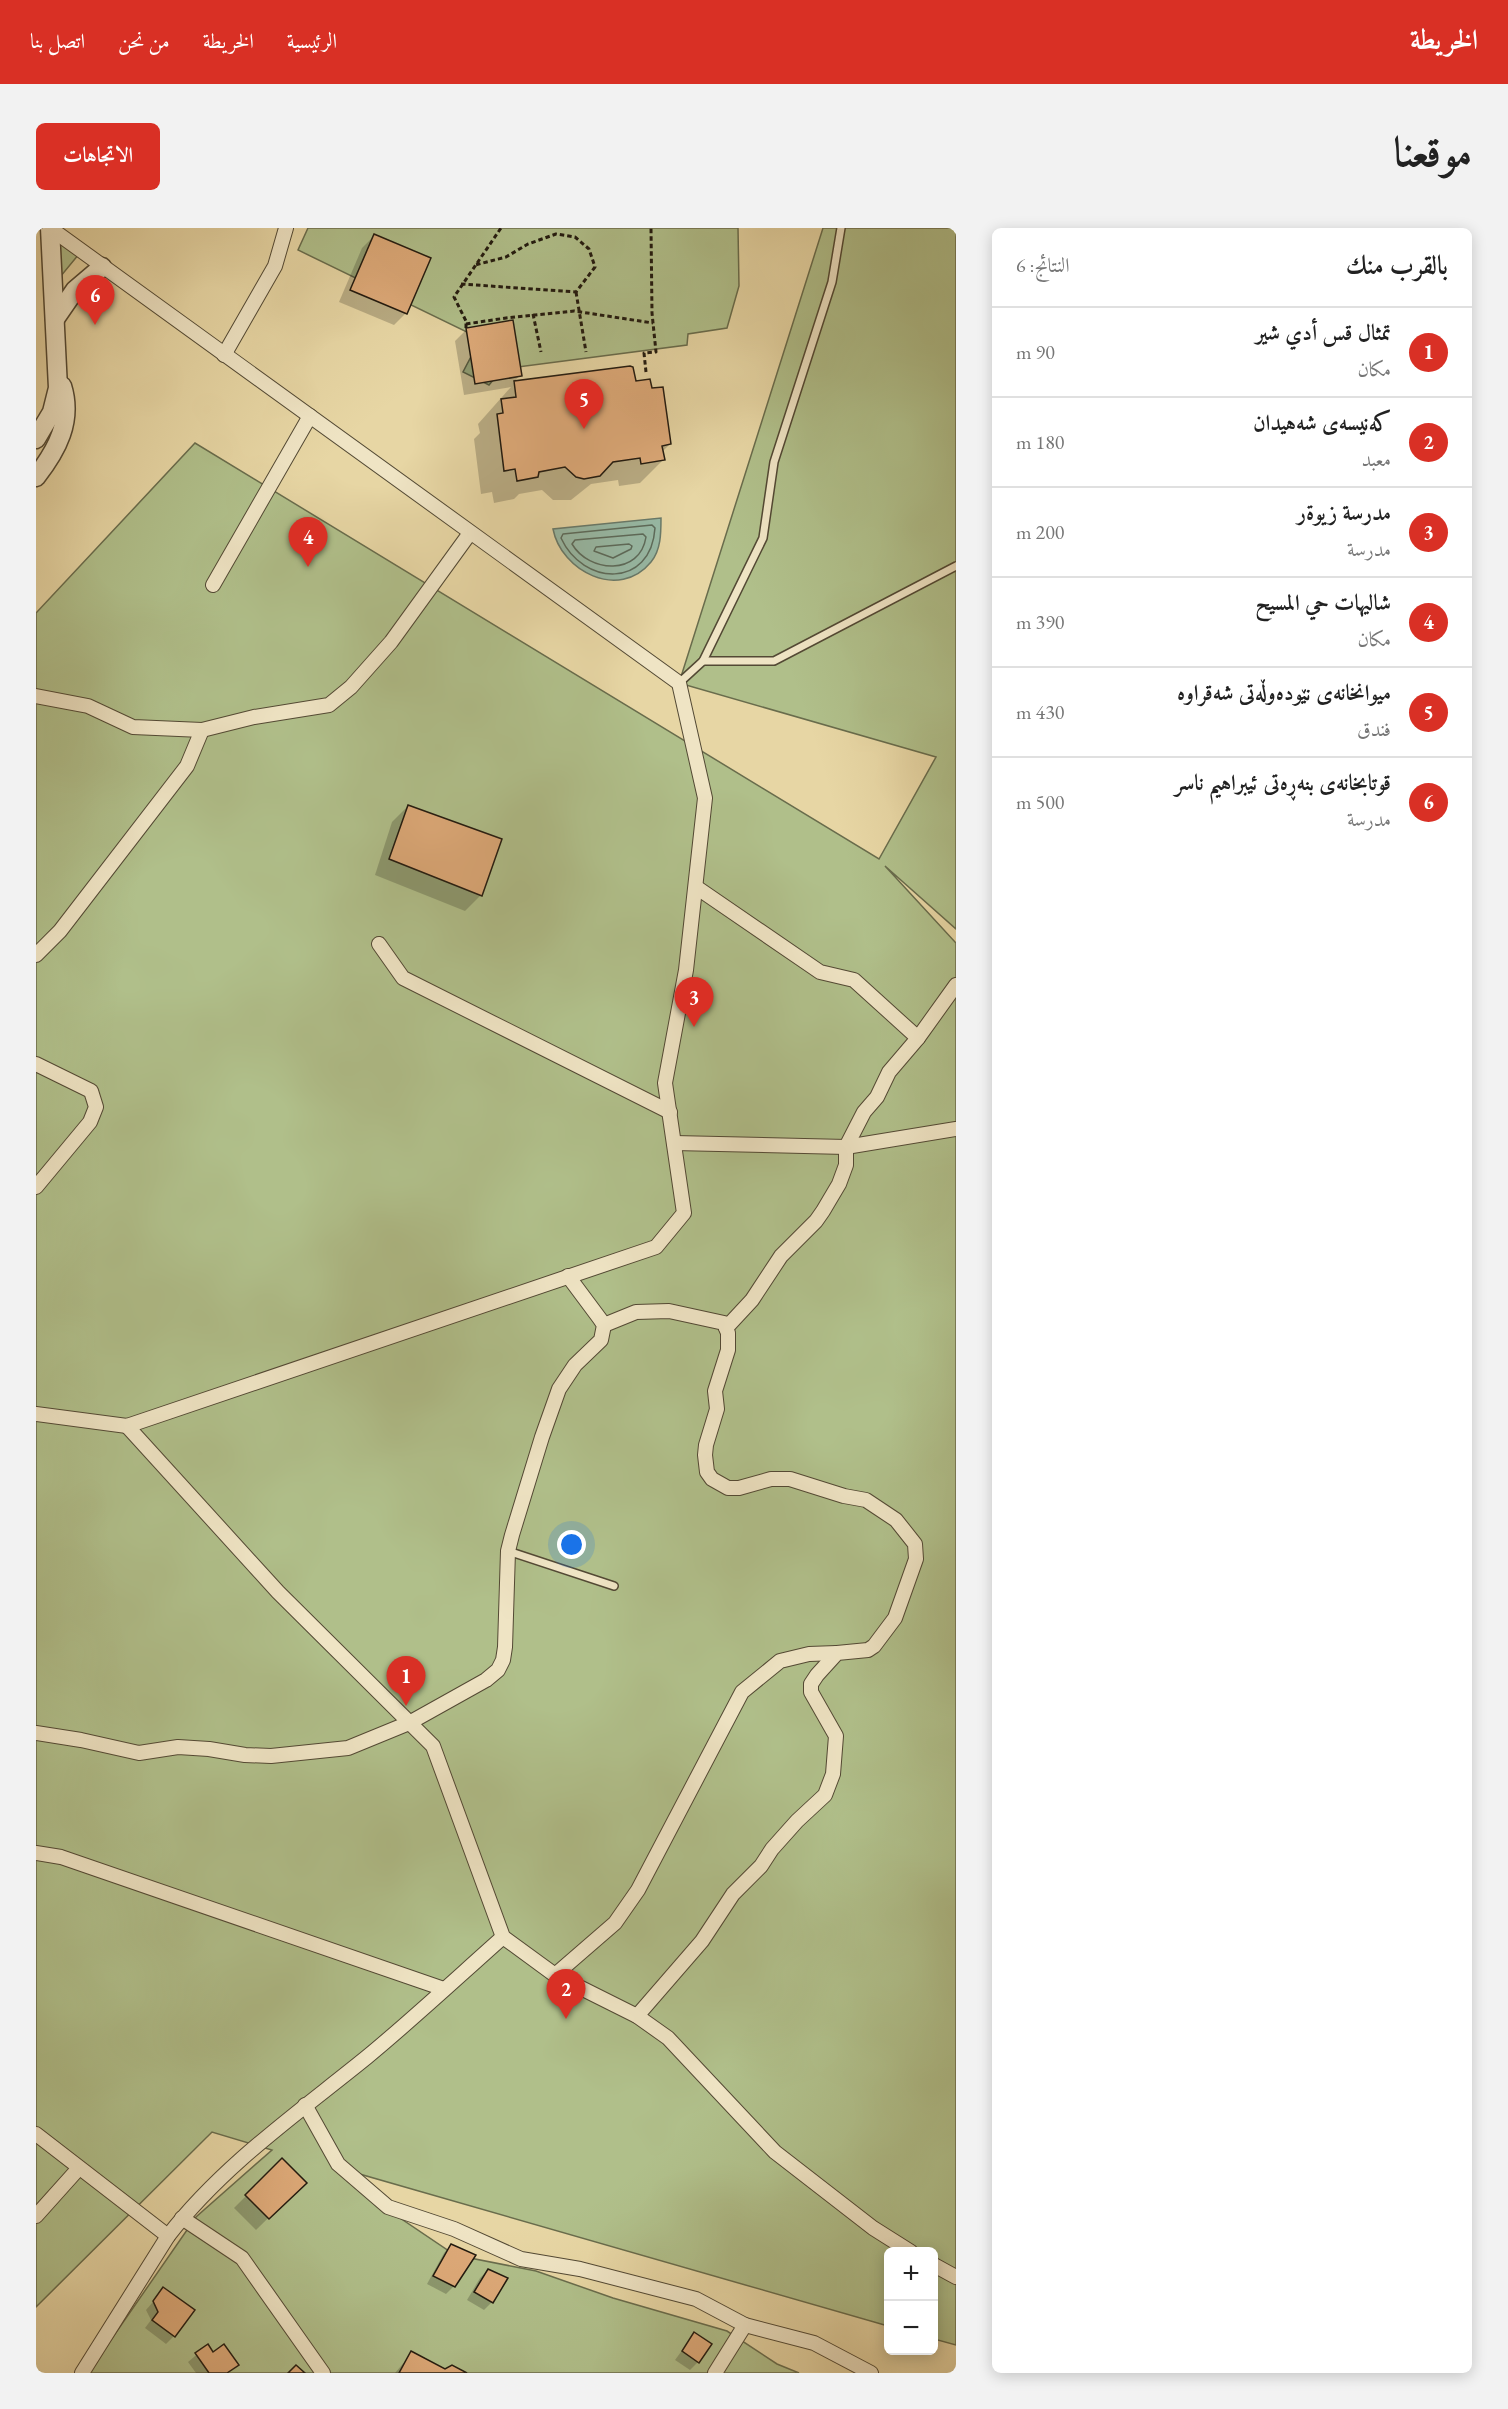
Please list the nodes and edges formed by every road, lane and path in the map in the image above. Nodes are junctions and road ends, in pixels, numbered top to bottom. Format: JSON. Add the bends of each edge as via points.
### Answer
{"nodes":[{"id":1,"x":50,"y":228,"type":"edge"},
{"id":2,"x":286,"y":228,"type":"edge"},
{"id":3,"x":501,"y":228,"type":"edge"},
{"id":4,"x":651,"y":228,"type":"edge"},
{"id":5,"x":841,"y":228,"type":"edge"},
{"id":6,"x":475,"y":265,"type":"junction"},
{"id":7,"x":102,"y":267,"type":"junction"},
{"id":8,"x":461,"y":284,"type":"junction"},
{"id":9,"x":576,"y":292,"type":"junction"},
{"id":10,"x":578,"y":312,"type":"junction"},
{"id":11,"x":533,"y":314,"type":"junction"},
{"id":12,"x":55,"y":319,"type":"junction"},
{"id":13,"x":653,"y":323,"type":"junction"},
{"id":14,"x":541,"y":352,"type":"dead end"},
{"id":15,"x":586,"y":352,"type":"dead end"},
{"id":16,"x":224,"y":355,"type":"junction"},
{"id":17,"x":646,"y":372,"type":"dead end"},
{"id":18,"x":59,"y":376,"type":"junction"},
{"id":19,"x":310,"y":416,"type":"junction"},
{"id":20,"x":36,"y":439,"type":"edge"},
{"id":21,"x":36,"y":477,"type":"edge"},
{"id":22,"x":470,"y":533,"type":"junction"},
{"id":23,"x":956,"y":566,"type":"edge"},
{"id":24,"x":213,"y":585,"type":"dead end"},
{"id":25,"x":703,"y":661,"type":"junction"},
{"id":26,"x":679,"y":683,"type":"junction"},
{"id":27,"x":36,"y":696,"type":"edge"},
{"id":28,"x":202,"y":730,"type":"junction"},
{"id":29,"x":696,"y":887,"type":"junction"},
{"id":30,"x":379,"y":944,"type":"dead end"},
{"id":31,"x":36,"y":955,"type":"edge"},
{"id":32,"x":956,"y":985,"type":"edge"},
{"id":33,"x":918,"y":1038,"type":"junction"},
{"id":34,"x":36,"y":1064,"type":"edge"},
{"id":35,"x":670,"y":1112,"type":"junction"},
{"id":36,"x":956,"y":1129,"type":"edge"},
{"id":37,"x":674,"y":1143,"type":"junction"},
{"id":38,"x":846,"y":1147,"type":"junction"},
{"id":39,"x":36,"y":1187,"type":"edge"},
{"id":40,"x":568,"y":1276,"type":"junction"},
{"id":41,"x":604,"y":1325,"type":"junction"},
{"id":42,"x":726,"y":1328,"type":"junction"},
{"id":43,"x":36,"y":1414,"type":"edge"},
{"id":44,"x":127,"y":1426,"type":"junction"},
{"id":45,"x":508,"y":1551,"type":"junction"},
{"id":46,"x":614,"y":1586,"type":"dead end"},
{"id":47,"x":837,"y":1653,"type":"junction"},
{"id":48,"x":409,"y":1724,"type":"junction"},
{"id":49,"x":36,"y":1733,"type":"edge"},
{"id":50,"x":36,"y":1853,"type":"edge"},
{"id":51,"x":503,"y":1937,"type":"junction"},
{"id":52,"x":555,"y":1975,"type":"junction"},
{"id":53,"x":444,"y":1989,"type":"junction"},
{"id":54,"x":637,"y":2016,"type":"junction"},
{"id":55,"x":305,"y":2105,"type":"junction"},
{"id":56,"x":36,"y":2134,"type":"edge"},
{"id":57,"x":79,"y":2168,"type":"junction"},
{"id":58,"x":36,"y":2216,"type":"edge"},
{"id":59,"x":182,"y":2218,"type":"junction"},
{"id":60,"x":168,"y":2236,"type":"junction"},
{"id":61,"x":903,"y":2247,"type":"edge"},
{"id":62,"x":938,"y":2268,"type":"edge"},
{"id":63,"x":956,"y":2277,"type":"edge"},
{"id":64,"x":745,"y":2325,"type":"junction"},
{"id":65,"x":82,"y":2373,"type":"edge"},
{"id":66,"x":323,"y":2373,"type":"edge"},
{"id":67,"x":715,"y":2373,"type":"edge"},
{"id":68,"x":871,"y":2373,"type":"edge"}],
"edges":[{"from":1,"to":7,"type":"street"},
{"from":1,"to":12,"type":"street"},
{"from":2,"to":16,"type":"street","via":[[275,266]]},
{"from":3,"to":6,"type":"path"},
{"from":4,"to":13,"type":"path"},
{"from":5,"to":25,"type":"lane","via":[[832,282],[774,462],[763,538]]},
{"from":6,"to":8,"type":"path"},
{"from":6,"to":9,"type":"path","via":[[506,257],[556,234],[574,237],[589,249],[596,267]]},
{"from":7,"to":12,"type":"street","via":[[75,290]]},
{"from":7,"to":16,"type":"street"},
{"from":8,"to":9,"type":"path"},
{"from":8,"to":11,"type":"path","via":[[454,297],[466,326]]},
{"from":9,"to":10,"type":"path"},
{"from":10,"to":11,"type":"path"},
{"from":10,"to":13,"type":"path"},
{"from":10,"to":15,"type":"path"},
{"from":11,"to":14,"type":"path"},
{"from":12,"to":18,"type":"street"},
{"from":13,"to":17,"type":"path","via":[[656,352],[644,353]]},
{"from":16,"to":19,"type":"street"},
{"from":18,"to":20,"type":"street","via":[[52,412]]},
{"from":18,"to":21,"type":"street","via":[[66,404],[63,432]]},
{"from":19,"to":22,"type":"street"},
{"from":19,"to":24,"type":"street"},
{"from":22,"to":26,"type":"street"},
{"from":22,"to":28,"type":"street","via":[[391,642],[351,687],[329,705]]},
{"from":23,"to":25,"type":"lane","via":[[774,661]]},
{"from":25,"to":26,"type":"lane"},
{"from":26,"to":29,"type":"street","via":[[705,798]]},
{"from":27,"to":28,"type":"street","via":[[88,706],[134,727]]},
{"from":28,"to":31,"type":"street","via":[[187,766],[60,931]]},
{"from":29,"to":33,"type":"street","via":[[820,972],[854,980]]},
{"from":29,"to":35,"type":"street","via":[[686,970],[665,1083]]},
{"from":30,"to":35,"type":"street","via":[[403,978]]},
{"from":32,"to":33,"type":"street"},
{"from":33,"to":38,"type":"street","via":[[890,1072]]},
{"from":34,"to":39,"type":"street","via":[[91,1091],[96,1107],[90,1122]]},
{"from":35,"to":37,"type":"street"},
{"from":36,"to":38,"type":"street"},
{"from":37,"to":38,"type":"street"},
{"from":37,"to":40,"type":"street","via":[[684,1213],[656,1247]]},
{"from":38,"to":42,"type":"street","via":[[846,1165],[839,1184],[816,1221],[781,1256],[752,1300]]},
{"from":40,"to":41,"type":"street"},
{"from":40,"to":44,"type":"street"},
{"from":41,"to":42,"type":"street","via":[[636,1312],[669,1311],[724,1323]]},
{"from":41,"to":45,"type":"street","via":[[601,1340],[570,1371],[559,1389]]},
{"from":42,"to":47,"type":"street","via":[[728,1350],[715,1391],[716,1417],[706,1444],[705,1465],[712,1479],[728,1488],[790,1479],[866,1500],[896,1520],[915,1544],[915,1559],[895,1618],[868,1650]]},
{"from":43,"to":44,"type":"street"},
{"from":44,"to":48,"type":"street","via":[[278,1592]]},
{"from":45,"to":46,"type":"lane"},
{"from":45,"to":48,"type":"street","via":[[505,1647],[498,1670]]},
{"from":47,"to":52,"type":"street","via":[[780,1661],[742,1692],[638,1890],[615,1923]]},
{"from":47,"to":54,"type":"street","via":[[811,1684],[811,1692],[836,1736],[833,1774],[825,1795],[733,1894],[702,1941]]},
{"from":48,"to":49,"type":"street","via":[[348,1748],[271,1756],[178,1747],[139,1753]]},
{"from":48,"to":51,"type":"street","via":[[433,1746]]},
{"from":50,"to":53,"type":"street","via":[[72,1861]]},
{"from":51,"to":52,"type":"street"},
{"from":51,"to":53,"type":"street"},
{"from":52,"to":54,"type":"street"},
{"from":53,"to":55,"type":"street"},
{"from":54,"to":61,"type":"street","via":[[668,2038],[775,2152]]},
{"from":55,"to":59,"type":"street"},
{"from":55,"to":64,"type":"street","via":[[338,2164],[388,2207],[454,2229],[521,2259],[580,2269],[696,2299]]},
{"from":56,"to":57,"type":"street"},
{"from":57,"to":58,"type":"street"},
{"from":57,"to":60,"type":"street"},
{"from":59,"to":60,"type":"street"},
{"from":59,"to":66,"type":"street","via":[[242,2258]]},
{"from":60,"to":65,"type":"street"},
{"from":62,"to":63,"type":"street"},
{"from":64,"to":67,"type":"street"},
{"from":64,"to":68,"type":"street","via":[[814,2343]]}]}
